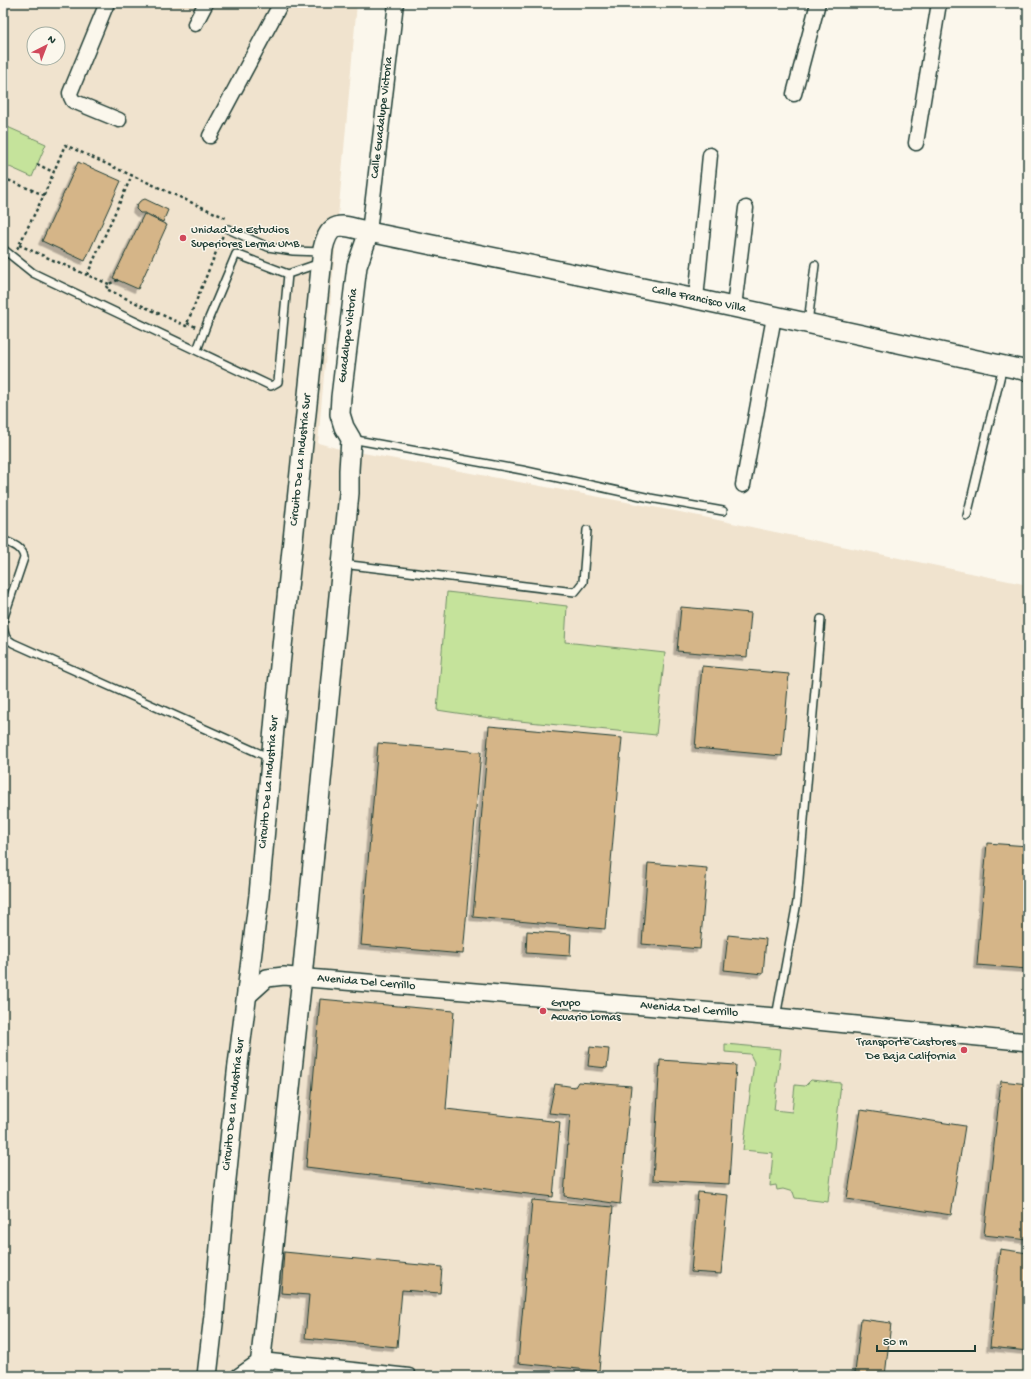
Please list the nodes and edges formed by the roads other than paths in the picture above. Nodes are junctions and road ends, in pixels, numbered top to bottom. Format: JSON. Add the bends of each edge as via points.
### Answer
{"nodes":[{"id":1,"x":107,"y":3,"type":"edge"},
{"id":2,"x":206,"y":3,"type":"edge"},
{"id":3,"x":281,"y":3,"type":"edge"},
{"id":4,"x":396,"y":3,"type":"edge"},
{"id":5,"x":818,"y":3,"type":"edge"},
{"id":6,"x":939,"y":3,"type":"edge"},
{"id":7,"x":196,"y":24,"type":"dead end"},
{"id":8,"x":794,"y":94,"type":"dead end"},
{"id":9,"x":119,"y":120,"type":"dead end"},
{"id":10,"x":210,"y":136,"type":"dead end"},
{"id":11,"x":916,"y":143,"type":"dead end"},
{"id":12,"x":710,"y":155,"type":"dead end"},
{"id":13,"x":746,"y":208,"type":"dead end"},
{"id":14,"x":227,"y":228,"type":"road end"},
{"id":15,"x":369,"y":232,"type":"junction"},
{"id":16,"x":6,"y":251,"type":"edge"},
{"id":17,"x":322,"y":257,"type":"junction"},
{"id":18,"x":815,"y":265,"type":"dead end"},
{"id":19,"x":288,"y":274,"type":"junction"},
{"id":20,"x":696,"y":299,"type":"junction"},
{"id":21,"x":734,"y":307,"type":"junction"},
{"id":22,"x":774,"y":317,"type":"junction"},
{"id":23,"x":808,"y":324,"type":"junction"},
{"id":24,"x":197,"y":350,"type":"junction"},
{"id":25,"x":1003,"y":366,"type":"junction"},
{"id":26,"x":1028,"y":371,"type":"edge"},
{"id":27,"x":351,"y":439,"type":"junction"},
{"id":28,"x":743,"y":485,"type":"dead end"},
{"id":29,"x":724,"y":512,"type":"dead end"},
{"id":30,"x":968,"y":516,"type":"dead end"},
{"id":31,"x":586,"y":530,"type":"dead end"},
{"id":32,"x":3,"y":540,"type":"edge"},
{"id":33,"x":342,"y":564,"type":"junction"},
{"id":34,"x":821,"y":619,"type":"dead end"},
{"id":35,"x":3,"y":620,"type":"edge"},
{"id":36,"x":3,"y":628,"type":"edge"},
{"id":37,"x":272,"y":758,"type":"junction"},
{"id":38,"x":302,"y":977,"type":"junction"},
{"id":39,"x":246,"y":997,"type":"junction"},
{"id":40,"x":776,"y":1017,"type":"junction"},
{"id":41,"x":1028,"y":1042,"type":"edge"},
{"id":42,"x":260,"y":1368,"type":"edge"},
{"id":43,"x":207,"y":1376,"type":"edge"},
{"id":44,"x":238,"y":1376,"type":"edge"},
{"id":45,"x":409,"y":1376,"type":"edge"}],
"edges":[{"from":1,"to":9,"type":"street","via":[[70,93],[73,101]]},
{"from":2,"to":7,"type":"street"},
{"from":3,"to":10,"type":"street"},
{"from":4,"to":15,"type":"street","name":"Calle Guadalupe Victoria"},
{"from":5,"to":8,"type":"street"},
{"from":6,"to":11,"type":"street"},
{"from":12,"to":20,"type":"street"},
{"from":13,"to":21,"type":"street"},
{"from":14,"to":17,"type":"lane","via":[[268,247]]},
{"from":15,"to":17,"type":"main road","name":"Circuito De La Industria Sur","via":[[344,225],[333,228],[325,239]]},
{"from":15,"to":20,"type":"main road","name":"Calle Francisco Villa"},
{"from":15,"to":27,"type":"main road","name":"Guadalupe Victoria","via":[[357,266],[341,396],[340,414]]},
{"from":16,"to":24,"type":"lane","via":[[33,274]]},
{"from":17,"to":19,"type":"lane"},
{"from":17,"to":37,"type":"main road","name":"Circuito De La Industria Sur"},
{"from":18,"to":23,"type":"lane"},
{"from":19,"to":24,"type":"lane","via":[[236,254]]},
{"from":19,"to":24,"type":"lane","via":[[278,382],[271,386]]},
{"from":20,"to":21,"type":"main road","name":"Calle Francisco Villa"},
{"from":21,"to":22,"type":"main road","name":"Calle Francisco Villa"},
{"from":22,"to":23,"type":"main road","name":"Calle Francisco Villa"},
{"from":22,"to":28,"type":"street"},
{"from":23,"to":25,"type":"main road","name":"Calle Francisco Villa"},
{"from":25,"to":26,"type":"main road","name":"Calle Francisco Villa"},
{"from":25,"to":30,"type":"lane"},
{"from":27,"to":29,"type":"lane","via":[[522,470]]},
{"from":27,"to":33,"type":"main road"},
{"from":31,"to":33,"type":"lane","via":[[583,582],[575,592]]},
{"from":32,"to":35,"type":"lane","via":[[19,548],[24,558]]},
{"from":33,"to":38,"type":"main road"},
{"from":34,"to":40,"type":"lane","via":[[797,902]]},
{"from":36,"to":37,"type":"lane","via":[[6,638],[13,643]]},
{"from":37,"to":39,"type":"main road","name":"Circuito De La Industria Sur"},
{"from":38,"to":39,"type":"street","name":"Avenida Del Cerrillo","via":[[267,978]]},
{"from":38,"to":40,"type":"street","name":"Avenida Del Cerrillo"},
{"from":38,"to":42,"type":"main road"},
{"from":39,"to":43,"type":"main road","name":"Circuito De La Industria Sur"},
{"from":40,"to":41,"type":"street","name":"Avenida Del Cerrillo"},
{"from":42,"to":44,"type":"street"},
{"from":42,"to":45,"type":"street"}]}
